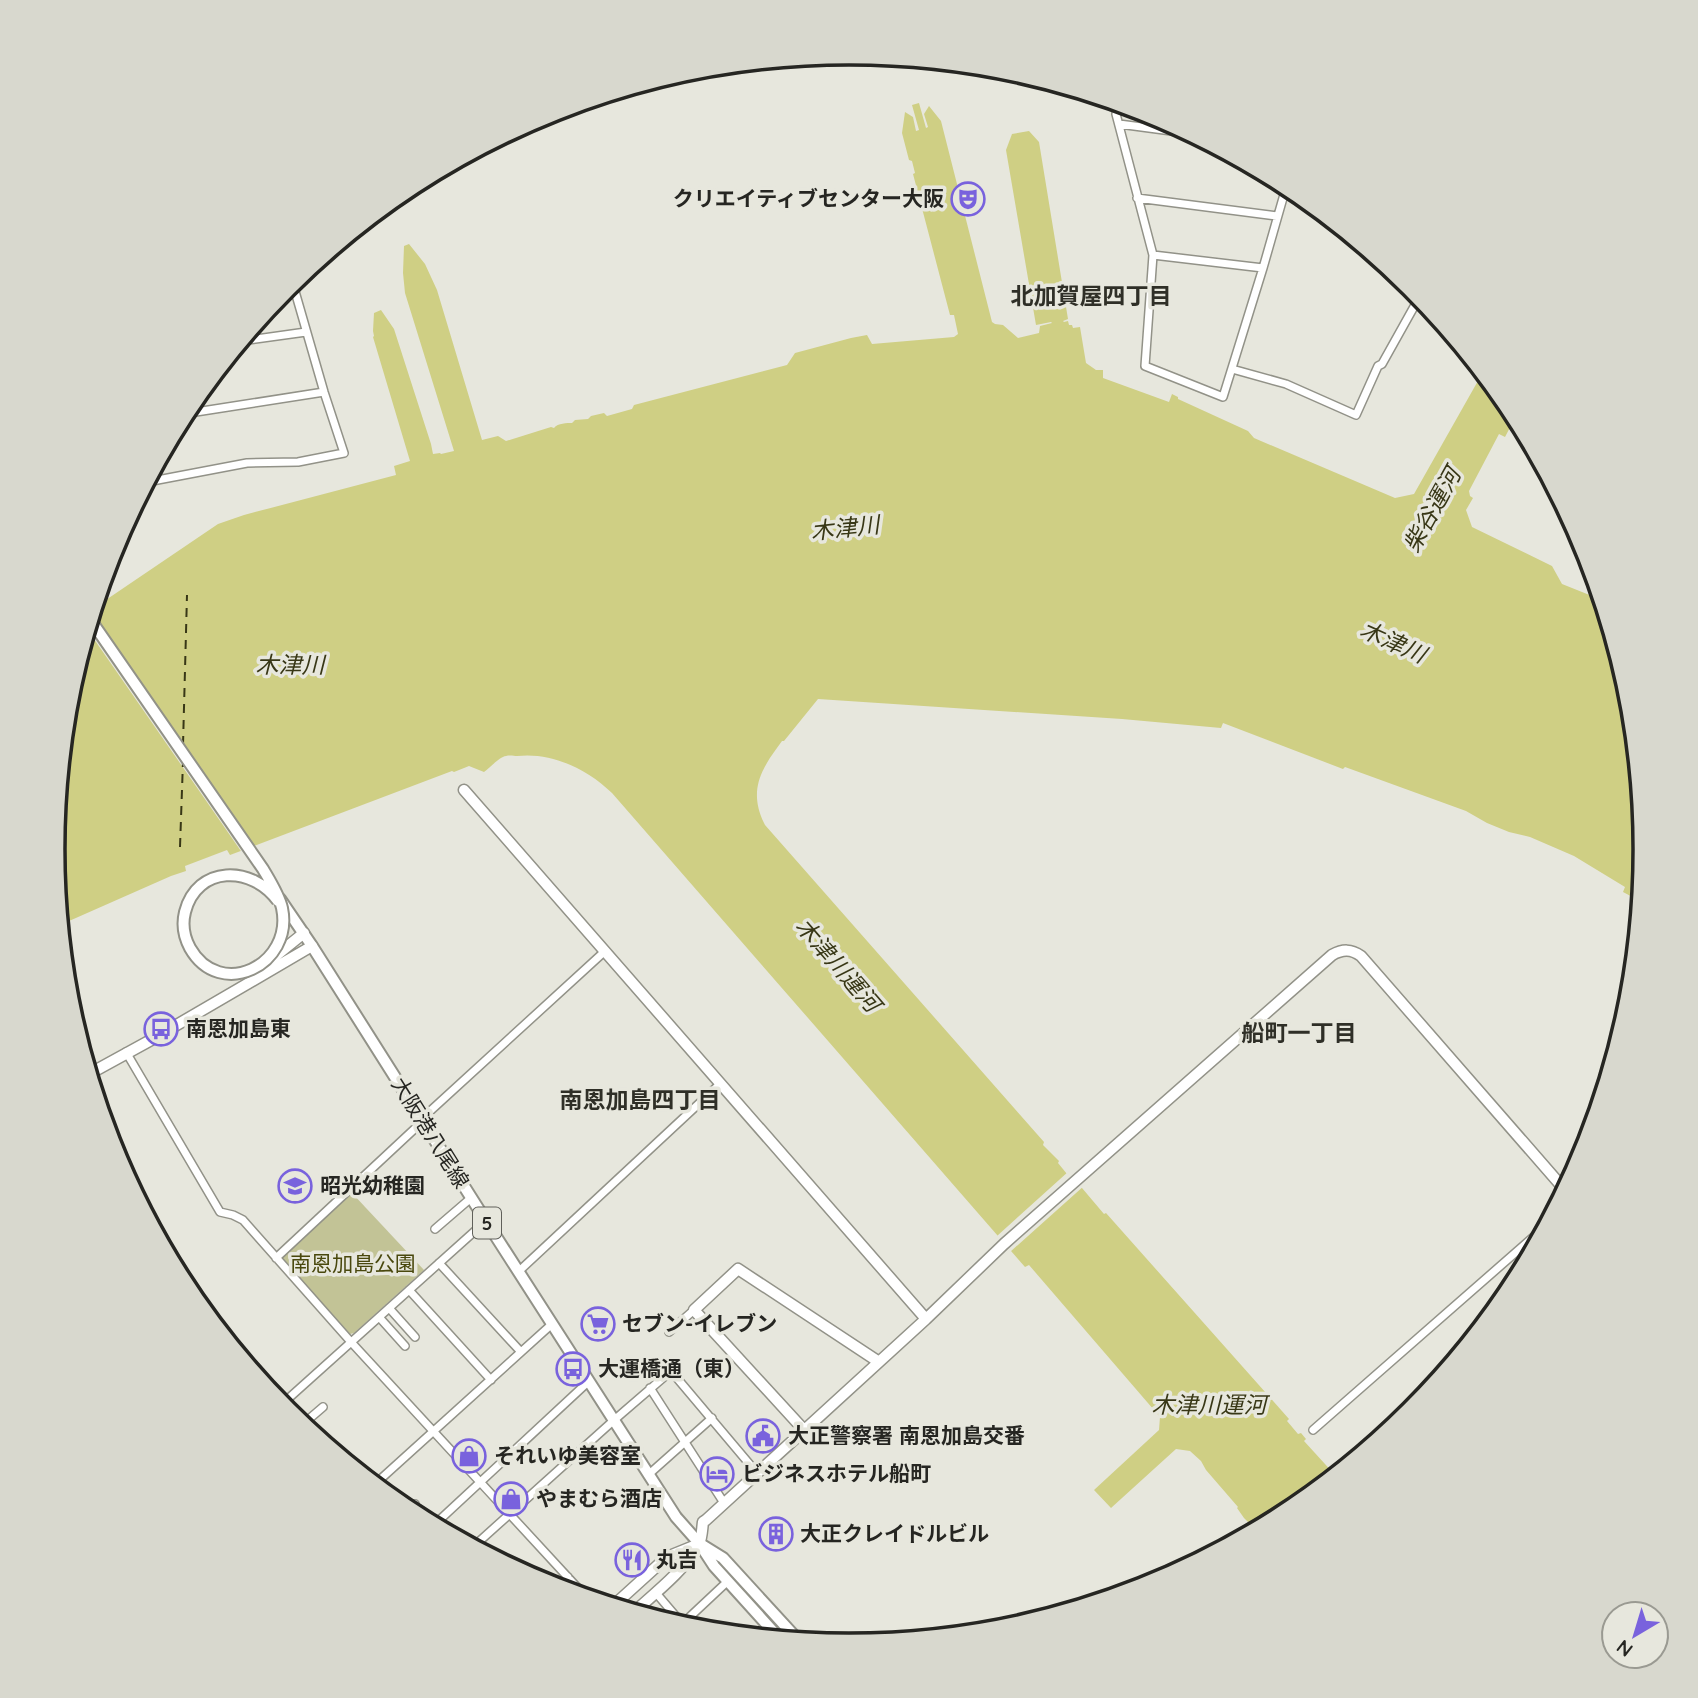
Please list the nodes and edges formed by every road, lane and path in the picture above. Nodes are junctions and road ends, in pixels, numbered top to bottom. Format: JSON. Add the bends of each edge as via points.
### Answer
{"nodes":[{"id":1,"x":1116,"y":112,"type":"edge"},
{"id":2,"x":1119,"y":124,"type":"junction"},
{"id":3,"x":1161,"y":130,"type":"edge"},
{"id":4,"x":1283,"y":196,"type":"edge"},
{"id":5,"x":1137,"y":198,"type":"junction"},
{"id":6,"x":1277,"y":216,"type":"junction"},
{"id":7,"x":1153,"y":255,"type":"junction"},
{"id":8,"x":1263,"y":268,"type":"junction"},
{"id":9,"x":295,"y":293,"type":"edge"},
{"id":10,"x":1415,"y":306,"type":"edge"},
{"id":11,"x":306,"y":332,"type":"junction"},
{"id":12,"x":253,"y":339,"type":"edge"},
{"id":13,"x":1232,"y":369,"type":"junction"},
{"id":14,"x":324,"y":392,"type":"junction"},
{"id":15,"x":198,"y":412,"type":"edge"},
{"id":16,"x":158,"y":480,"type":"edge"},
{"id":17,"x":96,"y":628,"type":"edge"},
{"id":18,"x":464,"y":790,"type":"dead end"},
{"id":19,"x":257,"y":881,"type":"edge"},
{"id":20,"x":257,"y":881,"type":"edge"},
{"id":21,"x":268,"y":889,"type":"edge"},
{"id":22,"x":278,"y":897,"type":"edge"},
{"id":23,"x":278,"y":897,"type":"edge"},
{"id":24,"x":188,"y":904,"type":"edge"},
{"id":25,"x":188,"y":904,"type":"edge"},
{"id":26,"x":188,"y":904,"type":"edge"},
{"id":27,"x":188,"y":904,"type":"edge"},
{"id":28,"x":281,"y":909,"type":"edge"},
{"id":29,"x":281,"y":909,"type":"edge"},
{"id":30,"x":281,"y":909,"type":"edge"},
{"id":31,"x":282,"y":927,"type":"edge"},
{"id":32,"x":282,"y":927,"type":"edge"},
{"id":33,"x":304,"y":933,"type":"junction"},
{"id":34,"x":312,"y":946,"type":"junction"},
{"id":35,"x":604,"y":952,"type":"junction"},
{"id":36,"x":201,"y":961,"type":"edge"},
{"id":37,"x":201,"y":961,"type":"edge"},
{"id":38,"x":211,"y":968,"type":"edge"},
{"id":39,"x":211,"y":968,"type":"edge"},
{"id":40,"x":255,"y":968,"type":"edge"},
{"id":41,"x":255,"y":968,"type":"edge"},
{"id":42,"x":227,"y":996,"type":"junction"},
{"id":43,"x":126,"y":1052,"type":"junction"},
{"id":44,"x":96,"y":1070,"type":"edge"},
{"id":45,"x":721,"y":1083,"type":"junction"},
{"id":46,"x":423,"y":1121,"type":"junction"},
{"id":47,"x":1558,"y":1182,"type":"edge"},
{"id":48,"x":471,"y":1198,"type":"junction"},
{"id":49,"x":486,"y":1221,"type":"junction"},
{"id":50,"x":435,"y":1230,"type":"dead end"},
{"id":51,"x":1526,"y":1244,"type":"edge"},
{"id":52,"x":276,"y":1258,"type":"junction"},
{"id":53,"x":439,"y":1263,"type":"junction"},
{"id":54,"x":518,"y":1272,"type":"junction"},
{"id":55,"x":409,"y":1290,"type":"junction"},
{"id":56,"x":389,"y":1308,"type":"junction"},
{"id":57,"x":694,"y":1310,"type":"junction"},
{"id":58,"x":379,"y":1317,"type":"junction"},
{"id":59,"x":926,"y":1319,"type":"junction"},
{"id":60,"x":552,"y":1324,"type":"junction"},
{"id":61,"x":670,"y":1332,"type":"dead end"},
{"id":62,"x":415,"y":1337,"type":"dead end"},
{"id":63,"x":351,"y":1342,"type":"junction"},
{"id":64,"x":405,"y":1346,"type":"dead end"},
{"id":65,"x":521,"y":1352,"type":"junction"},
{"id":66,"x":879,"y":1362,"type":"junction"},
{"id":67,"x":491,"y":1380,"type":"junction"},
{"id":68,"x":589,"y":1382,"type":"junction"},
{"id":69,"x":650,"y":1388,"type":"junction"},
{"id":70,"x":289,"y":1398,"type":"edge"},
{"id":71,"x":323,"y":1407,"type":"dead end"},
{"id":72,"x":310,"y":1418,"type":"edge"},
{"id":73,"x":712,"y":1418,"type":"junction"},
{"id":74,"x":613,"y":1421,"type":"junction"},
{"id":75,"x":804,"y":1430,"type":"junction"},
{"id":76,"x":1313,"y":1430,"type":"dead end"},
{"id":77,"x":434,"y":1431,"type":"junction"},
{"id":78,"x":685,"y":1442,"type":"junction"},
{"id":79,"x":757,"y":1473,"type":"junction"},
{"id":80,"x":648,"y":1475,"type":"junction"},
{"id":81,"x":382,"y":1478,"type":"edge"},
{"id":82,"x":480,"y":1482,"type":"junction"},
{"id":83,"x":724,"y":1503,"type":"junction"},
{"id":84,"x":509,"y":1514,"type":"junction"},
{"id":85,"x":441,"y":1518,"type":"edge"},
{"id":86,"x":480,"y":1540,"type":"edge"},
{"id":87,"x":699,"y":1543,"type":"junction"},
{"id":88,"x":568,"y":1577,"type":"junction"},
{"id":89,"x":565,"y":1580,"type":"edge"},
{"id":90,"x":728,"y":1581,"type":"junction"},
{"id":91,"x":574,"y":1583,"type":"edge"},
{"id":92,"x":656,"y":1593,"type":"junction"},
{"id":93,"x":621,"y":1599,"type":"edge"},
{"id":94,"x":641,"y":1606,"type":"edge"},
{"id":95,"x":672,"y":1613,"type":"edge"},
{"id":96,"x":692,"y":1617,"type":"edge"},
{"id":97,"x":769,"y":1629,"type":"edge"},
{"id":98,"x":790,"y":1631,"type":"edge"}],
"edges":[{"from":1,"to":2,"type":"street"},
{"from":2,"to":3,"type":"street"},
{"from":2,"to":5,"type":"street"},
{"from":4,"to":6,"type":"street"},
{"from":5,"to":6,"type":"street"},
{"from":5,"to":7,"type":"street"},
{"from":6,"to":8,"type":"street"},
{"from":7,"to":8,"type":"street"},
{"from":7,"to":13,"type":"street","via":[[1145,366],[1223,397]]},
{"from":8,"to":13,"type":"street"},
{"from":9,"to":11,"type":"street"},
{"from":10,"to":13,"type":"street","via":[[1378,366],[1356,415],[1286,384]]},
{"from":11,"to":12,"type":"street"},
{"from":11,"to":14,"type":"street"},
{"from":14,"to":15,"type":"street"},
{"from":14,"to":16,"type":"street","via":[[344,453],[298,462],[247,463]]},
{"from":17,"to":22,"type":"main road","name":"大阪港八尾線","number":"5","bridge":true,"via":[[263,869]]},
{"from":18,"to":35,"type":"street"},
{"from":19,"to":25,"type":"main road","name":"大阪港八尾線","number":"5","bridge":true,"via":[[232,875],[212,879]]},
{"from":20,"to":27,"type":"main road","name":"大阪港八尾線","number":"5","bridge":true,"via":[[238,876],[212,880]]},
{"from":21,"to":29,"type":"main road","name":"大阪港八尾線","number":"5","bridge":true},
{"from":23,"to":33,"type":"main road","name":"大阪港八尾線","number":"5","bridge":true},
{"from":24,"to":36,"type":"main road","name":"大阪港八尾線","number":"5","bridge":true,"via":[[183,924],[186,941]]},
{"from":26,"to":37,"type":"main road","name":"大阪港八尾線","number":"5","bridge":true,"via":[[187,940]]},
{"from":28,"to":31,"type":"main road","name":"大阪港八尾線","number":"5","bridge":true},
{"from":30,"to":32,"type":"main road","name":"大阪港八尾線","number":"5","bridge":true},
{"from":33,"to":34,"type":"main road","name":"大阪港八尾線","number":"5"},
{"from":33,"to":42,"type":"street"},
{"from":34,"to":42,"type":"street"},
{"from":34,"to":46,"type":"main road","name":"大阪港八尾線","number":"5"},
{"from":35,"to":45,"type":"street"},
{"from":35,"to":46,"type":"street"},
{"from":38,"to":40,"type":"main road","name":"大阪港八尾線","number":"5","bridge":true,"via":[[240,974]]},
{"from":39,"to":41,"type":"main road","name":"大阪港八尾線","number":"5","bridge":true,"via":[[235,973]]},
{"from":42,"to":43,"type":"street"},
{"from":43,"to":44,"type":"street"},
{"from":43,"to":52,"type":"street","via":[[220,1212],[243,1220]]},
{"from":45,"to":54,"type":"street"},
{"from":45,"to":59,"type":"street"},
{"from":46,"to":48,"type":"main road","name":"大阪港八尾線","number":"5"},
{"from":46,"to":52,"type":"street"},
{"from":47,"to":59,"type":"street","via":[[1361,956],[1347,950],[1332,956],[1004,1244]]},
{"from":48,"to":49,"type":"main road","name":"大阪港八尾線","number":"5"},
{"from":48,"to":50,"type":"street"},
{"from":49,"to":53,"type":"street"},
{"from":49,"to":54,"type":"main road","name":"大阪港八尾線","number":"5"},
{"from":51,"to":76,"type":"street"},
{"from":52,"to":63,"type":"street"},
{"from":53,"to":55,"type":"street"},
{"from":53,"to":65,"type":"street"},
{"from":54,"to":60,"type":"main road","name":"大阪港八尾線","number":"5"},
{"from":55,"to":56,"type":"street"},
{"from":55,"to":67,"type":"street"},
{"from":56,"to":58,"type":"street"},
{"from":56,"to":62,"type":"street"},
{"from":57,"to":61,"type":"street"},
{"from":57,"to":66,"type":"street","via":[[738,1269]]},
{"from":57,"to":75,"type":"street"},
{"from":58,"to":63,"type":"street"},
{"from":58,"to":64,"type":"street"},
{"from":59,"to":66,"type":"street"},
{"from":60,"to":65,"type":"street"},
{"from":60,"to":68,"type":"main road","name":"大阪港八尾線","number":"5"},
{"from":63,"to":70,"type":"street"},
{"from":63,"to":77,"type":"street"},
{"from":65,"to":67,"type":"street"},
{"from":66,"to":75,"type":"street"},
{"from":67,"to":77,"type":"street"},
{"from":68,"to":74,"type":"main road","name":"大阪港八尾線","number":"5"},
{"from":68,"to":82,"type":"street"},
{"from":69,"to":73,"type":"street","via":[[671,1371]]},
{"from":69,"to":74,"type":"street"},
{"from":69,"to":78,"type":"street"},
{"from":71,"to":72,"type":"street"},
{"from":73,"to":78,"type":"street"},
{"from":73,"to":79,"type":"street"},
{"from":74,"to":80,"type":"main road","name":"大阪港八尾線","number":"5"},
{"from":74,"to":84,"type":"street"},
{"from":75,"to":79,"type":"street"},
{"from":77,"to":81,"type":"street"},
{"from":77,"to":82,"type":"street"},
{"from":78,"to":80,"type":"street"},
{"from":78,"to":83,"type":"street"},
{"from":79,"to":83,"type":"street"},
{"from":80,"to":87,"type":"main road","name":"大阪港八尾線","number":"5"},
{"from":82,"to":84,"type":"street"},
{"from":82,"to":85,"type":"street"},
{"from":83,"to":87,"type":"street","via":[[704,1522]]},
{"from":84,"to":86,"type":"street"},
{"from":84,"to":88,"type":"street"},
{"from":87,"to":90,"type":"main road","name":"大阪港八尾線","number":"5"},
{"from":87,"to":92,"type":"street"},
{"from":87,"to":93,"type":"street","via":[[667,1557]]},
{"from":87,"to":98,"type":"main road","name":"大阪港八尾線","number":"5","via":[[723,1558]]},
{"from":88,"to":89,"type":"street"},
{"from":88,"to":91,"type":"street"},
{"from":90,"to":96,"type":"street"},
{"from":90,"to":97,"type":"main road","name":"大阪港八尾線","number":"5"},
{"from":92,"to":94,"type":"street"},
{"from":92,"to":95,"type":"street"}]}
